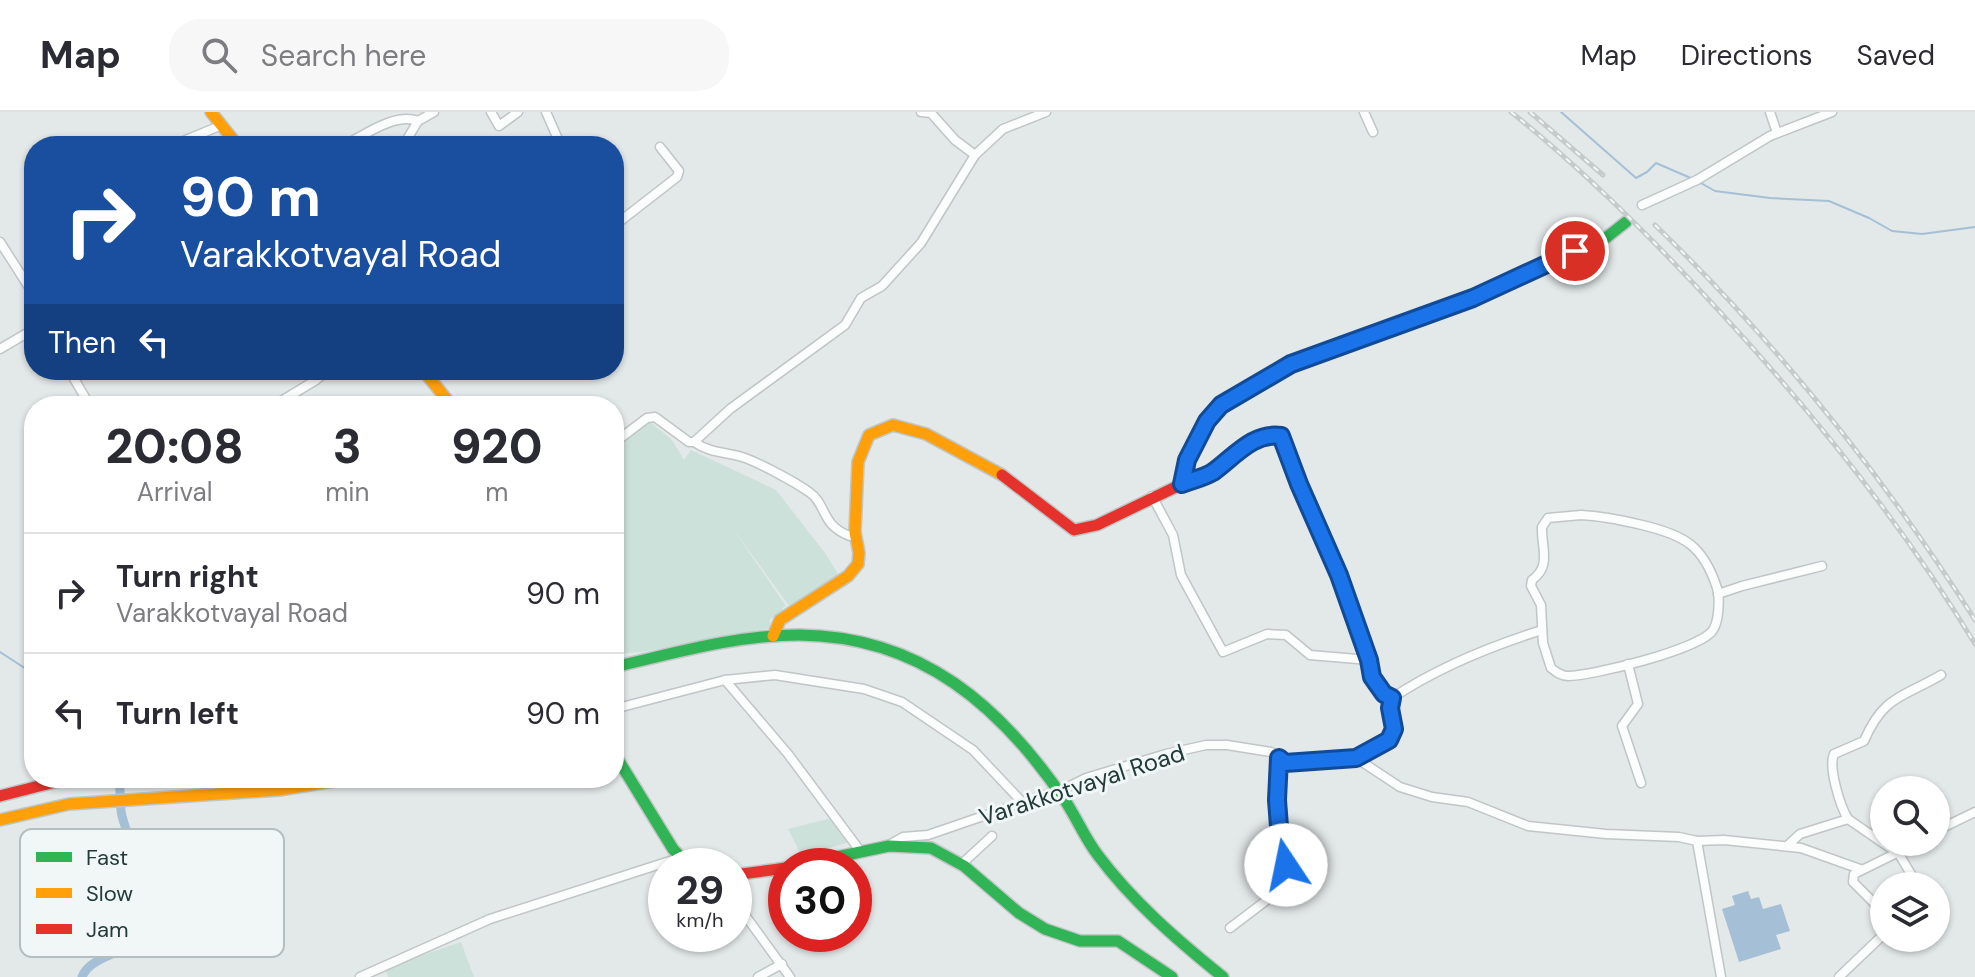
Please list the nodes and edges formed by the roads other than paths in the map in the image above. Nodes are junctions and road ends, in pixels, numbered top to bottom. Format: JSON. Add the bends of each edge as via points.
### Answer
{"nodes":[{"id":1,"x":211,"y":112,"type":"edge"},
{"id":2,"x":434,"y":112,"type":"edge"},
{"id":3,"x":491,"y":112,"type":"edge"},
{"id":4,"x":518,"y":112,"type":"edge"},
{"id":5,"x":546,"y":112,"type":"edge"},
{"id":6,"x":921,"y":112,"type":"edge"},
{"id":7,"x":1046,"y":112,"type":"edge"},
{"id":8,"x":1364,"y":112,"type":"edge"},
{"id":9,"x":1770,"y":112,"type":"edge"},
{"id":10,"x":1832,"y":112,"type":"edge"},
{"id":11,"x":401,"y":116,"type":"edge"},
{"id":12,"x":418,"y":121,"type":"junction"},
{"id":13,"x":222,"y":125,"type":"junction"},
{"id":14,"x":1373,"y":132,"type":"dead end"},
{"id":15,"x":1777,"y":133,"type":"junction"},
{"id":16,"x":195,"y":136,"type":"edge"},
{"id":17,"x":230,"y":136,"type":"edge"},
{"id":18,"x":362,"y":136,"type":"edge"},
{"id":19,"x":409,"y":136,"type":"edge"},
{"id":20,"x":557,"y":136,"type":"edge"},
{"id":21,"x":660,"y":147,"type":"dead end"},
{"id":22,"x":975,"y":155,"type":"junction"},
{"id":23,"x":1642,"y":205,"type":"dead end"},
{"id":24,"x":624,"y":218,"type":"edge"},
{"id":25,"x":1626,"y":222,"type":"dead end"},
{"id":26,"x":0,"y":242,"type":"edge"},
{"id":27,"x":24,"y":279,"type":"edge"},
{"id":28,"x":24,"y":335,"type":"edge"},
{"id":29,"x":0,"y":349,"type":"edge"},
{"id":30,"x":316,"y":380,"type":"edge"},
{"id":31,"x":431,"y":380,"type":"edge"},
{"id":32,"x":290,"y":396,"type":"edge"},
{"id":33,"x":444,"y":396,"type":"edge"},
{"id":34,"x":624,"y":435,"type":"edge"},
{"id":35,"x":694,"y":442,"type":"junction"},
{"id":36,"x":1182,"y":484,"type":"junction"},
{"id":37,"x":1152,"y":496,"type":"junction"},
{"id":38,"x":855,"y":532,"type":"junction"},
{"id":39,"x":1822,"y":566,"type":"dead end"},
{"id":40,"x":1718,"y":594,"type":"junction"},
{"id":41,"x":1542,"y":630,"type":"junction"},
{"id":42,"x":773,"y":636,"type":"junction"},
{"id":43,"x":1369,"y":660,"type":"junction"},
{"id":44,"x":1628,"y":664,"type":"junction"},
{"id":45,"x":624,"y":665,"type":"edge"},
{"id":46,"x":1941,"y":675,"type":"dead end"},
{"id":47,"x":725,"y":680,"type":"junction"},
{"id":48,"x":1392,"y":698,"type":"junction"},
{"id":49,"x":624,"y":706,"type":"edge"},
{"id":50,"x":1279,"y":758,"type":"junction"},
{"id":51,"x":1356,"y":758,"type":"junction"},
{"id":52,"x":624,"y":769,"type":"edge"},
{"id":53,"x":1641,"y":783,"type":"dead end"},
{"id":54,"x":32,"y":788,"type":"edge"},
{"id":55,"x":291,"y":788,"type":"edge"},
{"id":56,"x":1057,"y":791,"type":"junction"},
{"id":57,"x":0,"y":796,"type":"edge"},
{"id":58,"x":1023,"y":803,"type":"junction"},
{"id":59,"x":1975,"y":812,"type":"edge"},
{"id":60,"x":1848,"y":819,"type":"junction"},
{"id":61,"x":0,"y":820,"type":"edge"},
{"id":62,"x":1950,"y":824,"type":"edge"},
{"id":63,"x":1870,"y":834,"type":"edge"},
{"id":64,"x":992,"y":836,"type":"dead end"},
{"id":65,"x":1697,"y":841,"type":"junction"},
{"id":66,"x":889,"y":846,"type":"junction"},
{"id":67,"x":1787,"y":846,"type":"junction"},
{"id":68,"x":675,"y":848,"type":"edge"},
{"id":69,"x":858,"y":848,"type":"edge"},
{"id":70,"x":872,"y":850,"type":"edge"},
{"id":71,"x":1894,"y":856,"type":"edge"},
{"id":72,"x":964,"y":866,"type":"junction"},
{"id":73,"x":1860,"y":869,"type":"junction"},
{"id":74,"x":648,"y":873,"type":"edge"},
{"id":75,"x":1870,"y":899,"type":"edge"},
{"id":76,"x":752,"y":927,"type":"edge"},
{"id":77,"x":1230,"y":928,"type":"dead end"},
{"id":78,"x":1870,"y":947,"type":"edge"},
{"id":79,"x":782,"y":964,"type":"junction"},
{"id":80,"x":360,"y":977,"type":"edge"},
{"id":81,"x":758,"y":977,"type":"edge"},
{"id":82,"x":790,"y":977,"type":"edge"},
{"id":83,"x":1172,"y":977,"type":"edge"},
{"id":84,"x":1223,"y":977,"type":"edge"},
{"id":85,"x":1721,"y":977,"type":"edge"},
{"id":86,"x":1839,"y":977,"type":"edge"}],
"edges":[{"from":1,"to":13,"type":"main road"},
{"from":2,"to":12,"type":"street"},
{"from":3,"to":4,"type":"street","via":[[499,126]]},
{"from":5,"to":20,"type":"street"},
{"from":6,"to":22,"type":"street","via":[[931,113]]},
{"from":7,"to":22,"type":"street","via":[[1003,129]]},
{"from":8,"to":14,"type":"street"},
{"from":9,"to":15,"type":"street"},
{"from":10,"to":15,"type":"street"},
{"from":11,"to":12,"type":"street"},
{"from":11,"to":18,"type":"street"},
{"from":12,"to":19,"type":"street"},
{"from":13,"to":16,"type":"street"},
{"from":13,"to":17,"type":"main road"},
{"from":15,"to":23,"type":"street","via":[[1694,182]]},
{"from":21,"to":24,"type":"street","via":[[679,171],[677,177]]},
{"from":22,"to":35,"type":"street","via":[[921,243],[882,286],[861,298],[845,325],[740,401]]},
{"from":25,"to":36,"type":"main road","via":[[1607,237],[1473,298],[1291,364],[1221,405],[1187,460]]},
{"from":26,"to":27,"type":"street"},
{"from":28,"to":29,"type":"street"},
{"from":30,"to":32,"type":"street"},
{"from":31,"to":33,"type":"main road"},
{"from":34,"to":35,"type":"street","via":[[655,417]]},
{"from":35,"to":38,"type":"street","via":[[716,453],[746,458],[801,486],[814,496],[831,525],[850,536]]},
{"from":36,"to":37,"type":"main road"},
{"from":36,"to":43,"type":"street","via":[[1206,475],[1265,436],[1281,436]]},
{"from":37,"to":38,"type":"main road","via":[[1090,528],[1074,530],[999,472],[926,434],[893,425],[869,435],[858,462]]},
{"from":37,"to":43,"type":"street","via":[[1173,535],[1181,575],[1223,652],[1267,634],[1286,635],[1310,655]]},
{"from":38,"to":42,"type":"main road","via":[[858,564],[780,620]]},
{"from":39,"to":40,"type":"street"},
{"from":40,"to":41,"type":"street","via":[[1703,556],[1674,533],[1604,516],[1548,518],[1542,527],[1544,565],[1531,586],[1541,605]]},
{"from":40,"to":44,"type":"street","via":[[1712,633]]},
{"from":41,"to":44,"type":"street","via":[[1548,662],[1558,674]]},
{"from":41,"to":48,"type":"street","via":[[1481,652]]},
{"from":42,"to":45,"type":"main road"},
{"from":42,"to":56,"type":"main road","via":[[856,641],[909,656],[968,691],[1018,740]]},
{"from":43,"to":48,"type":"street","via":[[1378,687]]},
{"from":44,"to":53,"type":"street","via":[[1638,704],[1622,726]]},
{"from":46,"to":60,"type":"street","via":[[1894,698],[1874,719],[1864,741],[1834,754],[1831,762]]},
{"from":47,"to":49,"type":"street"},
{"from":47,"to":58,"type":"street","via":[[775,675],[864,689],[902,702],[973,750]]},
{"from":47,"to":69,"type":"street"},
{"from":48,"to":51,"type":"street","via":[[1394,729],[1389,740]]},
{"from":50,"to":51,"type":"street","name":"Varakkotvayal Road","via":[[1285,763]]},
{"from":50,"to":56,"type":"street","name":"Varakkotvayal Road","via":[[1271,752],[1206,745]]},
{"from":50,"to":77,"type":"street","via":[[1283,881],[1280,890]]},
{"from":51,"to":65,"type":"street","via":[[1400,787],[1468,802],[1528,826]]},
{"from":52,"to":68,"type":"main road"},
{"from":54,"to":57,"type":"main road"},
{"from":55,"to":61,"type":"main road","via":[[69,804]]},
{"from":56,"to":58,"type":"street","name":"Varakkotvayal Road"},
{"from":56,"to":84,"type":"main road","via":[[1097,854],[1172,937]]},
{"from":58,"to":66,"type":"street","name":"Varakkotvayal Road","via":[[928,835],[903,837]]},
{"from":59,"to":62,"type":"street"},
{"from":60,"to":63,"type":"street"},
{"from":60,"to":67,"type":"street","via":[[1800,834]]},
{"from":64,"to":72,"type":"street"},
{"from":65,"to":67,"type":"street"},
{"from":65,"to":85,"type":"street"},
{"from":66,"to":70,"type":"main road"},
{"from":66,"to":72,"type":"main road","via":[[931,848]]},
{"from":67,"to":73,"type":"street"},
{"from":71,"to":73,"type":"street"},
{"from":72,"to":83,"type":"main road","via":[[1045,929],[1080,941],[1118,941]]},
{"from":73,"to":75,"type":"street","via":[[1853,882]]},
{"from":74,"to":80,"type":"street","via":[[490,919]]},
{"from":76,"to":79,"type":"street"},
{"from":78,"to":86,"type":"street"},
{"from":79,"to":81,"type":"street"},
{"from":79,"to":82,"type":"street"}]}
